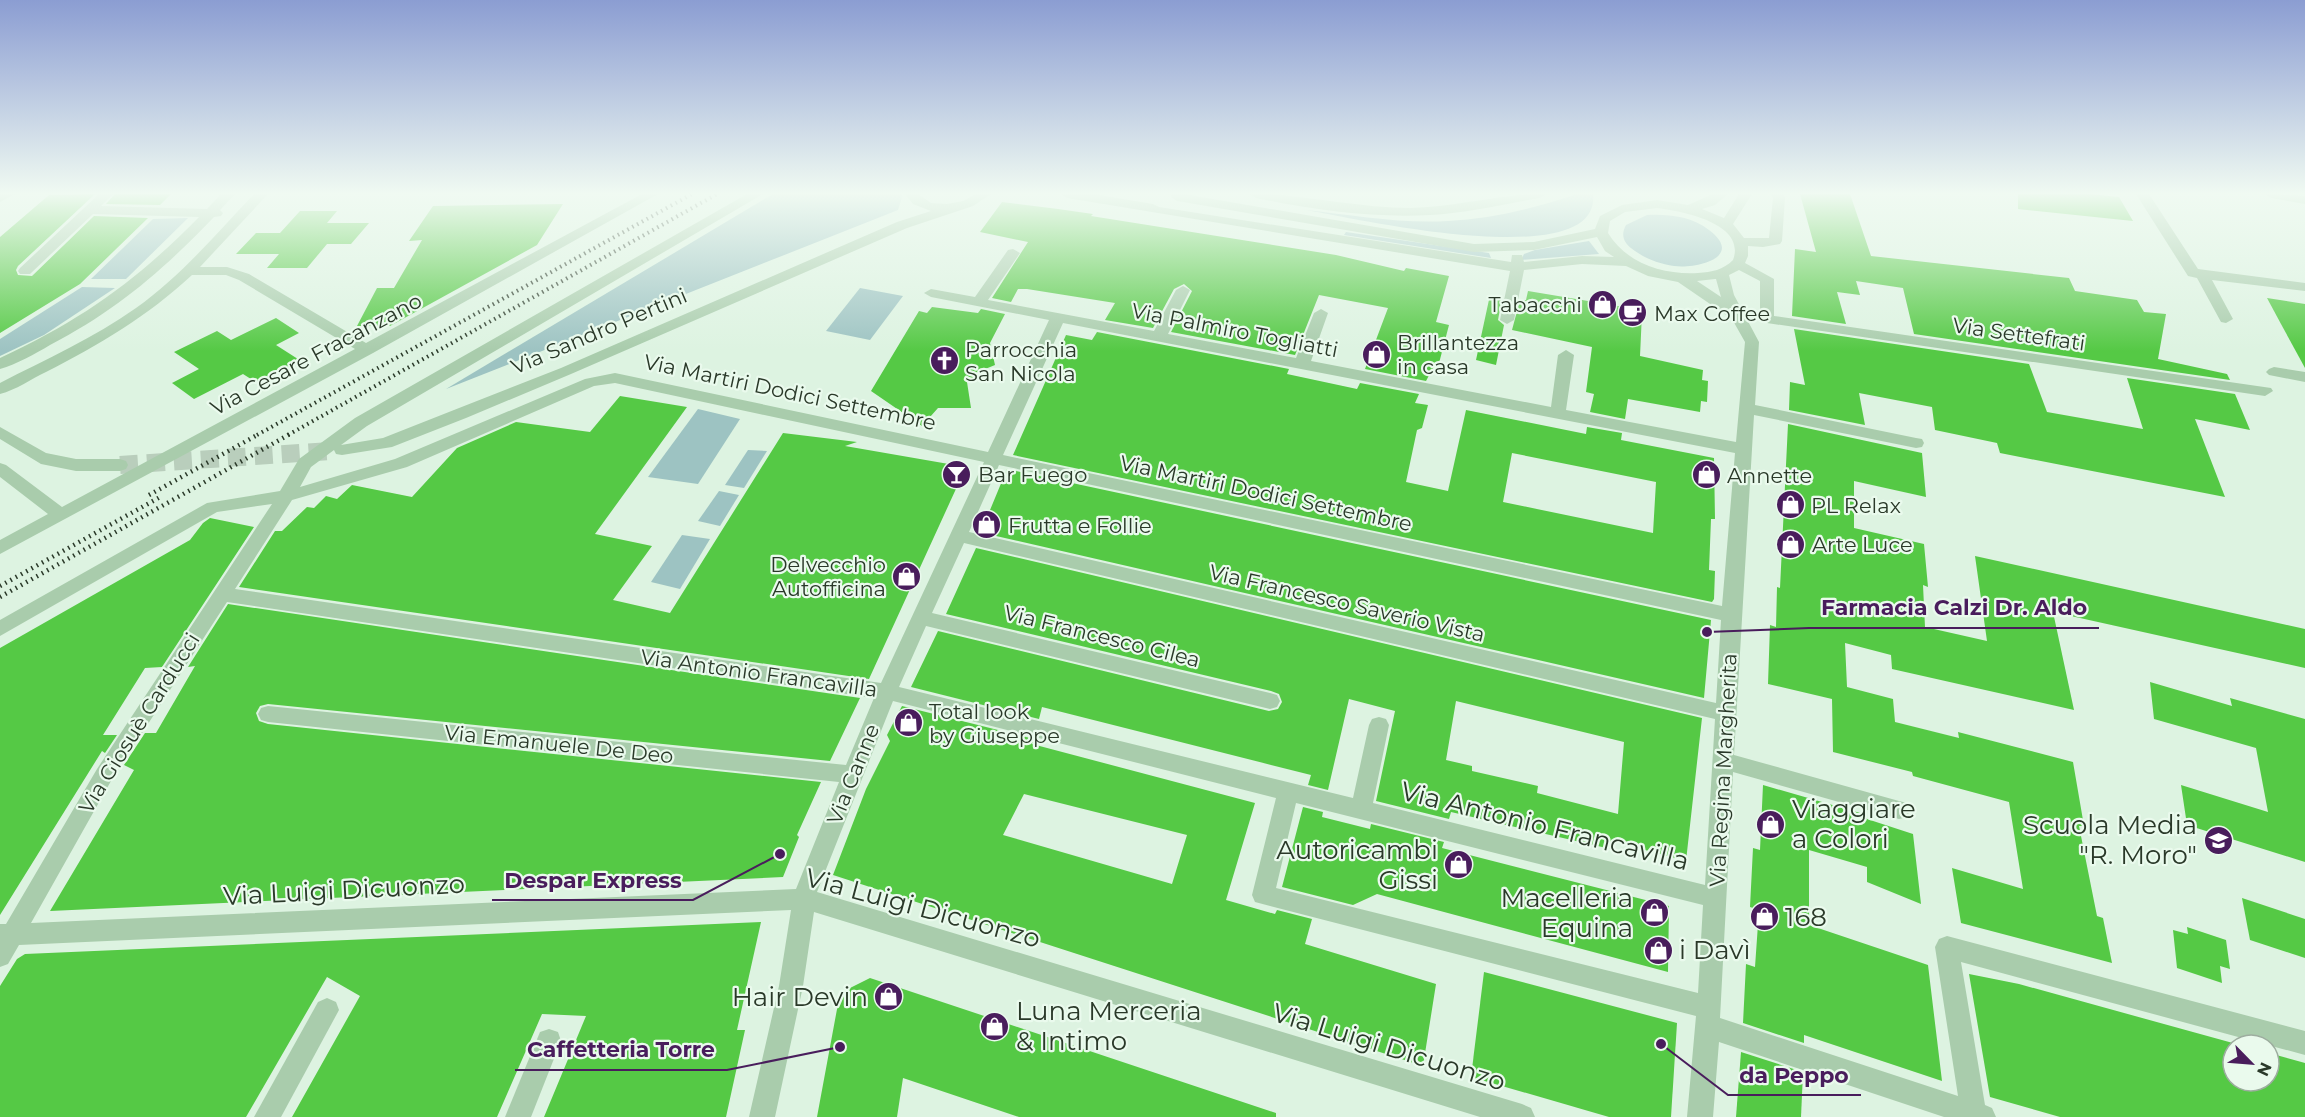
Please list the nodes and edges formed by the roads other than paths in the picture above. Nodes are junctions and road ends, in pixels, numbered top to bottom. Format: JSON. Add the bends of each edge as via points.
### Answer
{"nodes":[{"id":1,"x":53,"y":246,"type":"edge"},
{"id":2,"x":176,"y":246,"type":"edge"},
{"id":3,"x":211,"y":246,"type":"edge"},
{"id":4,"x":557,"y":246,"type":"edge"},
{"id":5,"x":666,"y":246,"type":"edge"},
{"id":6,"x":853,"y":246,"type":"edge"},
{"id":7,"x":1380,"y":246,"type":"edge"},
{"id":8,"x":1457,"y":246,"type":"edge"},
{"id":9,"x":1532,"y":246,"type":"edge"},
{"id":10,"x":1607,"y":246,"type":"edge"},
{"id":11,"x":1741,"y":246,"type":"edge"},
{"id":12,"x":2176,"y":246,"type":"edge"},
{"id":13,"x":1516,"y":247,"type":"junction"},
{"id":14,"x":1013,"y":253,"type":"dead end"},
{"id":15,"x":1626,"y":262,"type":"junction"},
{"id":16,"x":1737,"y":264,"type":"junction"},
{"id":17,"x":1518,"y":267,"type":"junction"},
{"id":18,"x":26,"y":271,"type":"dead end"},
{"id":19,"x":187,"y":271,"type":"junction"},
{"id":20,"x":1722,"y":274,"type":"junction"},
{"id":21,"x":2202,"y":274,"type":"junction"},
{"id":22,"x":1682,"y":278,"type":"junction"},
{"id":23,"x":2305,"y":287,"type":"edge"},
{"id":24,"x":1183,"y":290,"type":"dead end"},
{"id":25,"x":931,"y":292,"type":"dead end"},
{"id":26,"x":979,"y":302,"type":"junction"},
{"id":27,"x":1321,"y":313,"type":"dead end"},
{"id":28,"x":1058,"y":317,"type":"junction"},
{"id":29,"x":1738,"y":319,"type":"junction"},
{"id":30,"x":2226,"y":319,"type":"dead end"},
{"id":31,"x":1507,"y":320,"type":"dead end"},
{"id":32,"x":1159,"y":337,"type":"junction"},
{"id":33,"x":368,"y":350,"type":"junction"},
{"id":34,"x":1566,"y":355,"type":"dead end"},
{"id":35,"x":0,"y":364,"type":"edge"},
{"id":36,"x":1302,"y":364,"type":"junction"},
{"id":37,"x":2274,"y":372,"type":"dead end"},
{"id":38,"x":2305,"y":377,"type":"edge"},
{"id":39,"x":0,"y":389,"type":"edge"},
{"id":40,"x":2265,"y":391,"type":"dead end"},
{"id":41,"x":1746,"y":408,"type":"junction"},
{"id":42,"x":1558,"y":413,"type":"junction"},
{"id":43,"x":0,"y":431,"type":"edge"},
{"id":44,"x":1916,"y":443,"type":"dead end"},
{"id":45,"x":1743,"y":449,"type":"junction"},
{"id":46,"x":342,"y":450,"type":"tunnel mouth"},
{"id":47,"x":992,"y":458,"type":"junction"},
{"id":48,"x":120,"y":465,"type":"tunnel mouth"},
{"id":49,"x":0,"y":469,"type":"edge"},
{"id":50,"x":286,"y":496,"type":"junction"},
{"id":51,"x":61,"y":515,"type":"junction"},
{"id":52,"x":959,"y":536,"type":"junction"},
{"id":53,"x":0,"y":548,"type":"edge"},
{"id":54,"x":221,"y":594,"type":"junction"},
{"id":55,"x":1731,"y":615,"type":"junction"},
{"id":56,"x":922,"y":618,"type":"junction"},
{"id":57,"x":0,"y":629,"type":"edge"},
{"id":58,"x":887,"y":692,"type":"junction"},
{"id":59,"x":1270,"y":701,"type":"dead end"},
{"id":60,"x":1725,"y":713,"type":"junction"},
{"id":61,"x":268,"y":714,"type":"dead end"},
{"id":62,"x":1379,"y":726,"type":"dead end"},
{"id":63,"x":1724,"y":761,"type":"junction"},
{"id":64,"x":851,"y":774,"type":"junction"},
{"id":65,"x":1288,"y":792,"type":"junction"},
{"id":66,"x":1361,"y":809,"type":"junction"},
{"id":67,"x":1899,"y":810,"type":"dead end"},
{"id":68,"x":1716,"y":898,"type":"junction"},
{"id":69,"x":804,"y":899,"type":"junction"},
{"id":70,"x":6,"y":934,"type":"edge"},
{"id":71,"x":0,"y":956,"type":"edge"},
{"id":72,"x":327,"y":1010,"type":"dead end"},
{"id":73,"x":1709,"y":1017,"type":"junction"},
{"id":74,"x":549,"y":1041,"type":"dead end"},
{"id":75,"x":2305,"y":1043,"type":"edge"},
{"id":76,"x":1491,"y":1112,"type":"edge"},
{"id":77,"x":1978,"y":1116,"type":"edge"},
{"id":78,"x":267,"y":1117,"type":"edge"},
{"id":79,"x":518,"y":1117,"type":"edge"},
{"id":80,"x":762,"y":1117,"type":"edge"},
{"id":81,"x":1522,"y":1117,"type":"edge"},
{"id":82,"x":1700,"y":1117,"type":"edge"}],
"edges":[{"from":1,"to":18,"type":"street"},
{"from":2,"to":35,"type":"street","via":[[111,303],[73,328]]},
{"from":3,"to":19,"type":"street"},
{"from":4,"to":33,"type":"street","name":"Via Cesare Fracanzano"},
{"from":5,"to":50,"type":"street","name":"Via Giosuè Carducci","via":[[361,422],[305,463]]},
{"from":6,"to":46,"type":"street","name":"Via Sandro Pertini","via":[[460,414],[386,442]]},
{"from":7,"to":17,"type":"street"},
{"from":8,"to":13,"type":"street"},
{"from":9,"to":13,"type":"street"},
{"from":10,"to":15,"type":"street"},
{"from":11,"to":16,"type":"street"},
{"from":12,"to":21,"type":"street","via":[[2193,273]]},
{"from":13,"to":17,"type":"street"},
{"from":14,"to":26,"type":"street"},
{"from":15,"to":17,"type":"street","via":[[1582,260]]},
{"from":15,"to":22,"type":"street","via":[[1651,273]]},
{"from":16,"to":20,"type":"street"},
{"from":16,"to":40,"type":"street","name":"Via Settefrati","via":[[1767,279],[1767,319]]},
{"from":17,"to":31,"type":"street"},
{"from":19,"to":33,"type":"street","via":[[227,271],[244,277]]},
{"from":19,"to":39,"type":"street","via":[[142,311],[101,338]]},
{"from":20,"to":22,"type":"street"},
{"from":20,"to":29,"type":"street","name":"Via Regina Margherita"},
{"from":21,"to":23,"type":"street"},
{"from":21,"to":30,"type":"street"},
{"from":22,"to":29,"type":"street","name":"Via Regina Margherita"},
{"from":24,"to":32,"type":"street"},
{"from":25,"to":26,"type":"street","name":"Via Palmiro Togliatti"},
{"from":26,"to":28,"type":"street","name":"Via Palmiro Togliatti"},
{"from":27,"to":36,"type":"street"},
{"from":28,"to":32,"type":"street","name":"Via Palmiro Togliatti"},
{"from":28,"to":47,"type":"street","name":"Via Canne"},
{"from":29,"to":41,"type":"street","name":"Via Regina Margherita","via":[[1752,342]]},
{"from":32,"to":36,"type":"street","name":"Via Palmiro Togliatti"},
{"from":33,"to":51,"type":"street","name":"Via Cesare Fracanzano"},
{"from":34,"to":42,"type":"street"},
{"from":36,"to":42,"type":"street","name":"Via Palmiro Togliatti"},
{"from":37,"to":38,"type":"street"},
{"from":41,"to":44,"type":"street"},
{"from":41,"to":45,"type":"street","name":"Via Regina Margherita"},
{"from":42,"to":45,"type":"street","name":"Via Palmiro Togliatti"},
{"from":43,"to":48,"type":"street","via":[[40,458],[76,465]]},
{"from":45,"to":55,"type":"street","name":"Via Regina Margherita"},
{"from":47,"to":50,"type":"street","name":"Via Martiri Dodici Settembre","via":[[615,378],[590,382],[401,463]]},
{"from":47,"to":52,"type":"street","name":"Via Canne"},
{"from":47,"to":55,"type":"street","name":"Via Martiri Dodici Settembre"},
{"from":49,"to":51,"type":"street"},
{"from":50,"to":54,"type":"street","name":"Via Giosuè Carducci"},
{"from":50,"to":57,"type":"street","via":[[213,507]]},
{"from":51,"to":53,"type":"street","name":"Via Cesare Fracanzano"},
{"from":52,"to":56,"type":"street","name":"Via Canne"},
{"from":52,"to":60,"type":"street","name":"Via Francesco Saverio Vista"},
{"from":54,"to":58,"type":"street","name":"Via Antonio Francavilla"},
{"from":54,"to":70,"type":"street","name":"Via Giosuè Carducci"},
{"from":55,"to":60,"type":"street","name":"Via Regina Margherita"},
{"from":56,"to":58,"type":"street","name":"Via Canne"},
{"from":56,"to":59,"type":"street","name":"Via Francesco Cilea"},
{"from":58,"to":64,"type":"street","name":"Via Canne"},
{"from":58,"to":65,"type":"street","name":"Via Antonio Francavilla"},
{"from":60,"to":63,"type":"street","name":"Via Regina Margherita"},
{"from":61,"to":64,"type":"street","name":"Via Emanuele De Deo"},
{"from":62,"to":66,"type":"street"},
{"from":63,"to":67,"type":"street"},
{"from":63,"to":68,"type":"street","name":"Via Regina Margherita"},
{"from":64,"to":69,"type":"street","name":"Via Canne"},
{"from":65,"to":66,"type":"street","name":"Via Antonio Francavilla"},
{"from":65,"to":73,"type":"street","via":[[1263,895]]},
{"from":66,"to":68,"type":"street","name":"Via Antonio Francavilla"},
{"from":68,"to":73,"type":"street","name":"Via Regina Margherita"},
{"from":69,"to":70,"type":"street","name":"Via Luigi Dicuonzo"},
{"from":69,"to":76,"type":"street","name":"Via Luigi Dicuonzo"},
{"from":69,"to":80,"type":"street","name":"Via Canne"},
{"from":70,"to":71,"type":"street","name":"Via Giosuè Carducci"},
{"from":72,"to":78,"type":"street"},
{"from":73,"to":77,"type":"street"},
{"from":73,"to":82,"type":"street","name":"Via Regina Margherita"},
{"from":74,"to":79,"type":"street"},
{"from":75,"to":77,"type":"street","via":[[1947,947]]},
{"from":76,"to":81,"type":"street","name":"Via Luigi Dicuonzo"}]}
